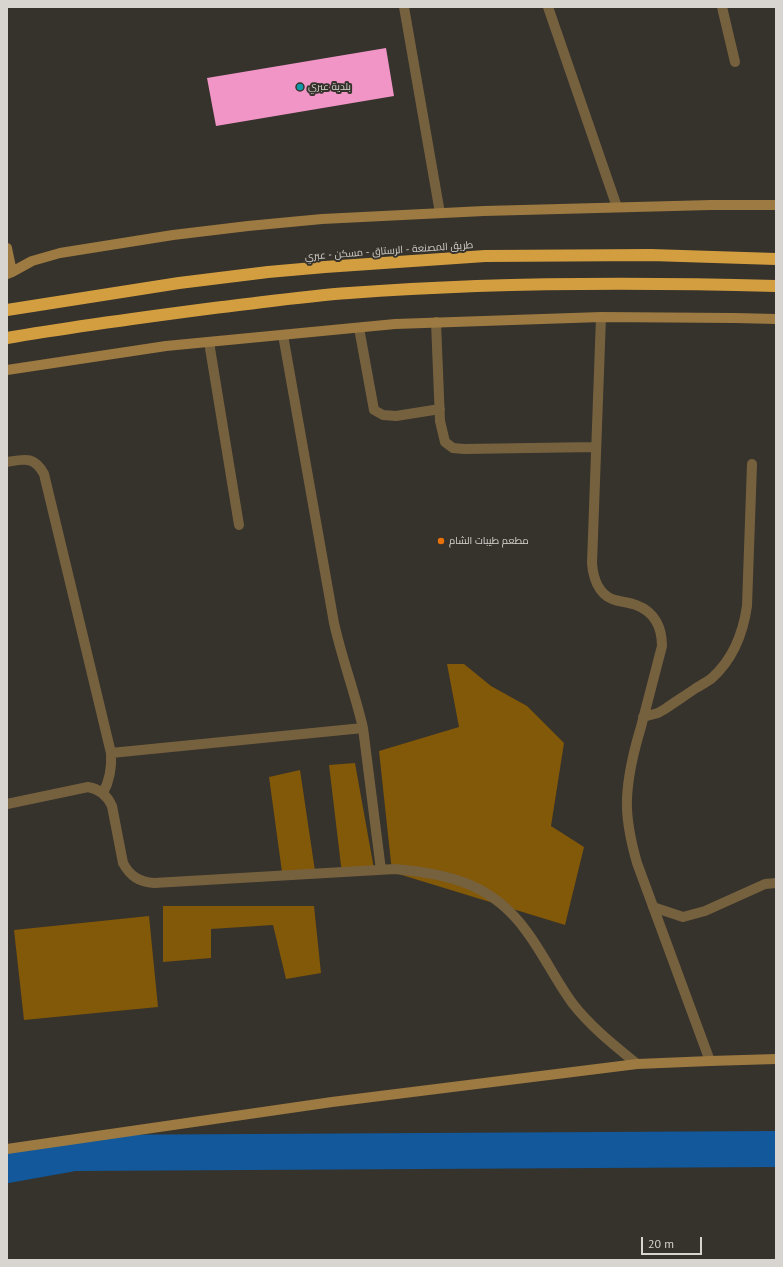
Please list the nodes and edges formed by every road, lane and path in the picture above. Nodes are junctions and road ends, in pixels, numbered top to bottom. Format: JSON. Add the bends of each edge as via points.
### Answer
{"nodes":[{"id":1,"x":404,"y":7,"type":"edge"},
{"id":2,"x":548,"y":7,"type":"edge"},
{"id":3,"x":722,"y":7,"type":"edge"},
{"id":4,"x":735,"y":62,"type":"dead end"},
{"id":5,"x":776,"y":205,"type":"edge"},
{"id":6,"x":617,"y":207,"type":"junction"},
{"id":7,"x":440,"y":213,"type":"junction"},
{"id":8,"x":7,"y":248,"type":"edge"},
{"id":9,"x":776,"y":259,"type":"edge"},
{"id":10,"x":10,"y":273,"type":"edge"},
{"id":11,"x":776,"y":286,"type":"edge"},
{"id":12,"x":7,"y":310,"type":"edge"},
{"id":13,"x":602,"y":316,"type":"junction"},
{"id":14,"x":776,"y":319,"type":"edge"},
{"id":15,"x":436,"y":322,"type":"junction"},
{"id":16,"x":359,"y":328,"type":"junction"},
{"id":17,"x":283,"y":335,"type":"junction"},
{"id":18,"x":7,"y":338,"type":"edge"},
{"id":19,"x":209,"y":342,"type":"junction"},
{"id":20,"x":7,"y":370,"type":"edge"},
{"id":21,"x":440,"y":410,"type":"junction"},
{"id":22,"x":596,"y":447,"type":"junction"},
{"id":23,"x":7,"y":462,"type":"edge"},
{"id":24,"x":752,"y":464,"type":"dead end"},
{"id":25,"x":239,"y":525,"type":"dead end"},
{"id":26,"x":643,"y":717,"type":"junction"},
{"id":27,"x":363,"y":728,"type":"junction"},
{"id":28,"x":111,"y":753,"type":"junction"},
{"id":29,"x":103,"y":793,"type":"junction"},
{"id":30,"x":7,"y":804,"type":"edge"},
{"id":31,"x":381,"y":870,"type":"junction"},
{"id":32,"x":776,"y":883,"type":"edge"},
{"id":33,"x":653,"y":907,"type":"junction"},
{"id":34,"x":776,"y":1059,"type":"edge"},
{"id":35,"x":710,"y":1060,"type":"junction"},
{"id":36,"x":637,"y":1064,"type":"junction"},
{"id":37,"x":7,"y":1149,"type":"edge"}],
"edges":[{"from":1,"to":7,"type":"street"},
{"from":2,"to":6,"type":"street"},
{"from":3,"to":4,"type":"street"},
{"from":5,"to":6,"type":"street"},
{"from":6,"to":7,"type":"street"},
{"from":7,"to":10,"type":"street","via":[[322,219],[172,236],[60,253],[32,262]]},
{"from":8,"to":10,"type":"street"},
{"from":9,"to":12,"type":"highway","name":"طريق المصنعة - الرستاق - مسكن - عبري","via":[[651,255],[485,256],[268,272]]},
{"from":11,"to":18,"type":"highway","via":[[514,284],[348,293],[178,313]]},
{"from":13,"to":14,"type":"street"},
{"from":13,"to":15,"type":"street"},
{"from":13,"to":22,"type":"street"},
{"from":15,"to":16,"type":"street"},
{"from":15,"to":21,"type":"street"},
{"from":16,"to":17,"type":"street"},
{"from":16,"to":21,"type":"street","via":[[374,410],[383,415],[396,416]]},
{"from":17,"to":19,"type":"street"},
{"from":17,"to":27,"type":"street","via":[[334,623]]},
{"from":19,"to":20,"type":"street"},
{"from":19,"to":25,"type":"street"},
{"from":21,"to":22,"type":"street","via":[[445,442],[453,448]]},
{"from":22,"to":26,"type":"street","via":[[592,563],[595,581],[612,599],[646,610],[659,625],[662,636],[662,646]]},
{"from":23,"to":28,"type":"street","via":[[24,459],[34,461],[44,474]]},
{"from":24,"to":26,"type":"street","via":[[746,606],[740,637],[732,653],[711,679],[658,713]]},
{"from":26,"to":33,"type":"street","via":[[632,758],[627,800],[628,821],[631,842]]},
{"from":27,"to":28,"type":"street"},
{"from":27,"to":31,"type":"street"},
{"from":28,"to":29,"type":"street","via":[[110,777]]},
{"from":29,"to":30,"type":"street","via":[[96,788],[88,787]]},
{"from":29,"to":31,"type":"street","via":[[109,798],[112,806],[127,870],[146,883]]},
{"from":31,"to":36,"type":"street","via":[[395,869],[443,875],[461,880],[494,897],[528,932],[566,994],[582,1014]]},
{"from":32,"to":33,"type":"street","via":[[765,884],[705,912],[683,917]]},
{"from":33,"to":35,"type":"street"},
{"from":34,"to":35,"type":"street"},
{"from":35,"to":36,"type":"street"},
{"from":36,"to":37,"type":"street","via":[[332,1102]]}]}
